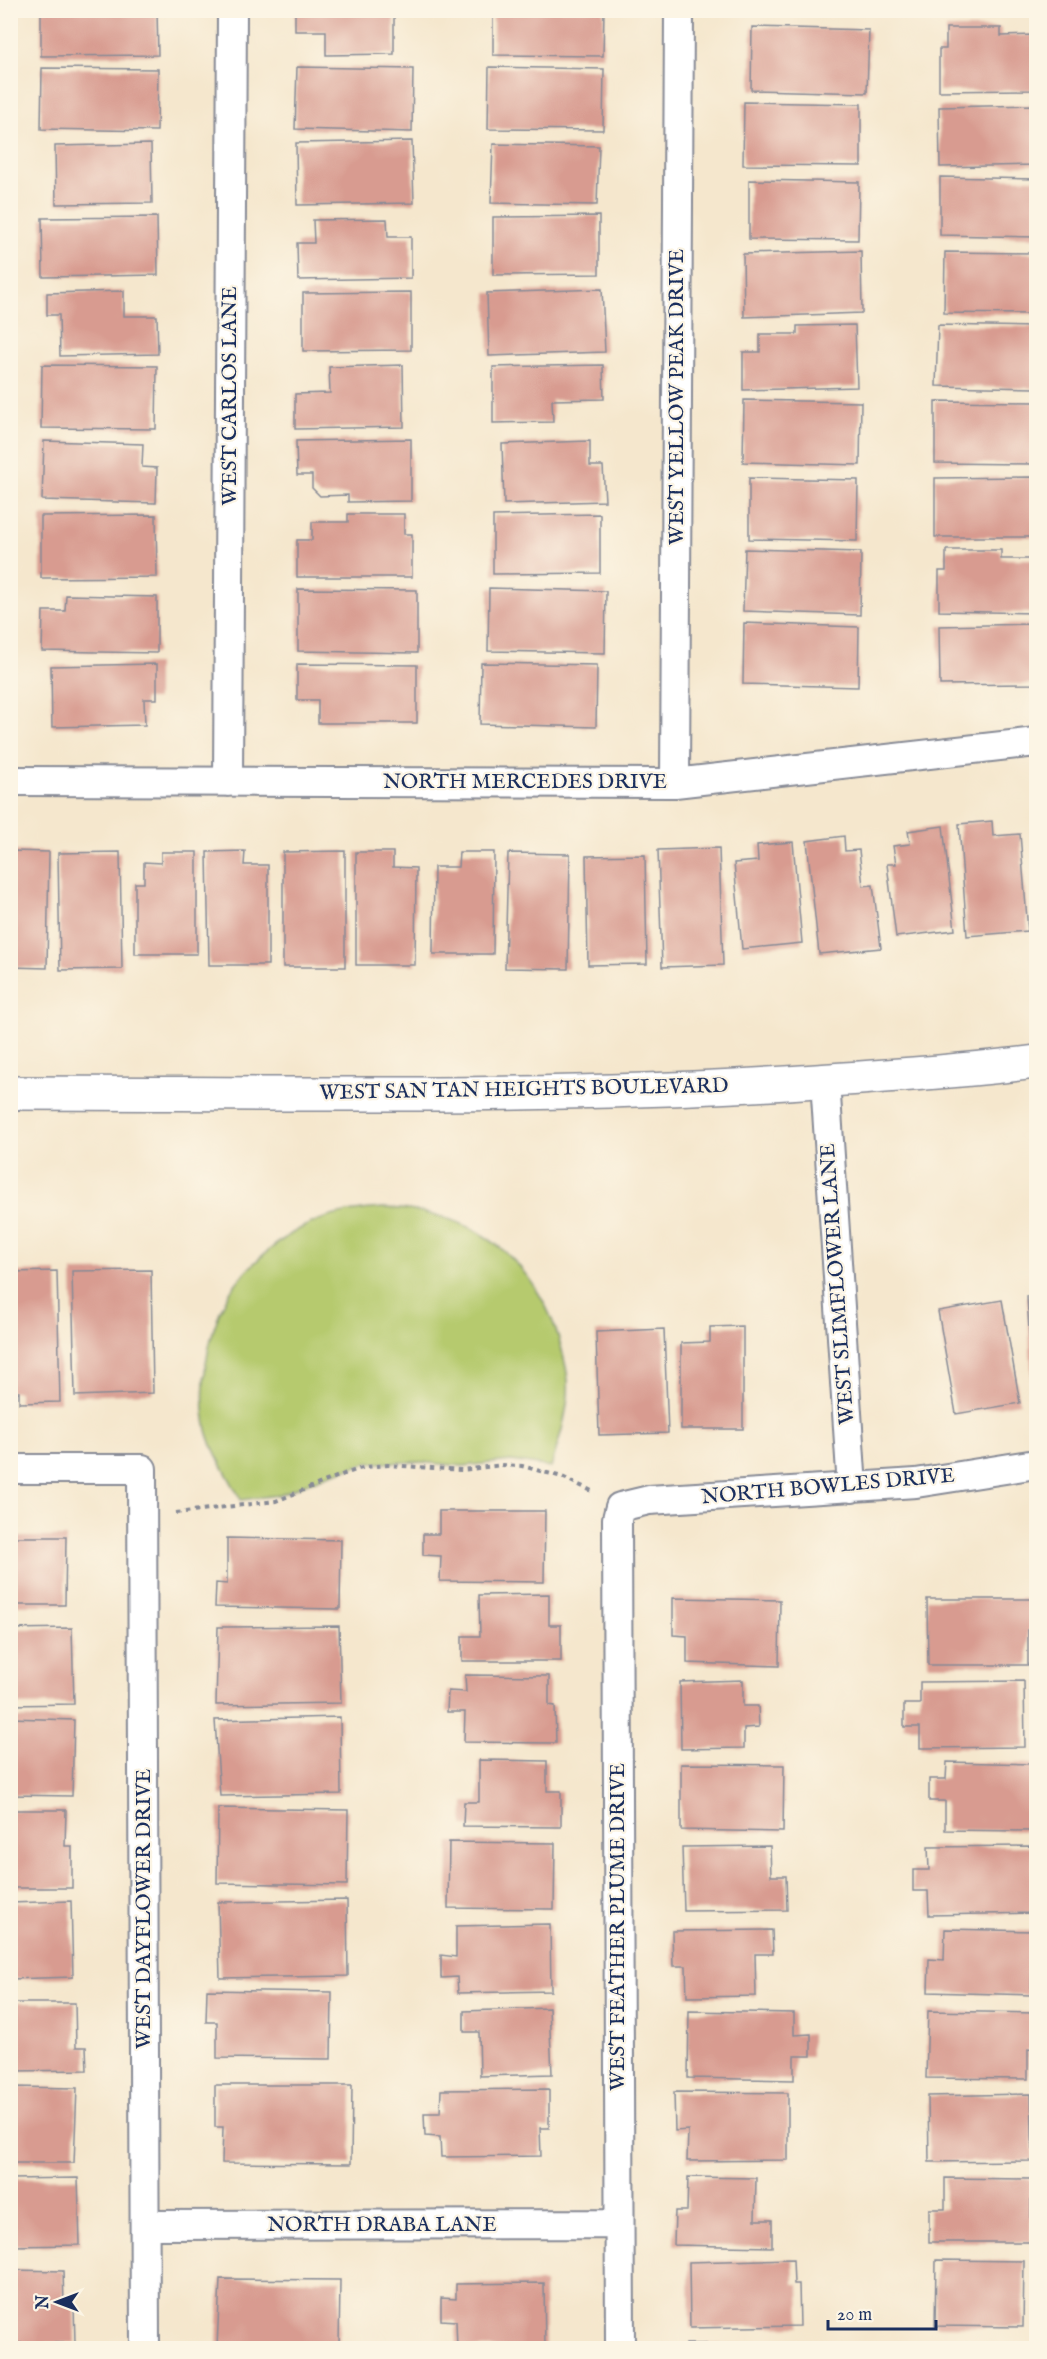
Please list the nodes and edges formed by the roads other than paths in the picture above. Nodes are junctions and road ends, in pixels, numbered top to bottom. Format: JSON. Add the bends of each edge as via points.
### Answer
{"nodes":[{"id":1,"x":232,"y":10,"type":"edge"},
{"id":2,"x":679,"y":10,"type":"edge"},
{"id":3,"x":1036,"y":742,"type":"edge"},
{"id":4,"x":10,"y":781,"type":"edge"},
{"id":5,"x":228,"y":782,"type":"junction"},
{"id":6,"x":675,"y":783,"type":"junction"},
{"id":7,"x":1036,"y":1062,"type":"edge"},
{"id":8,"x":825,"y":1081,"type":"junction"},
{"id":9,"x":10,"y":1093,"type":"edge"},
{"id":10,"x":1036,"y":1464,"type":"edge"},
{"id":11,"x":10,"y":1469,"type":"edge"},
{"id":12,"x":852,"y":1488,"type":"junction"},
{"id":13,"x":620,"y":1507,"type":"joint"},
{"id":14,"x":619,"y":2224,"type":"junction"},
{"id":15,"x":145,"y":2226,"type":"junction"},
{"id":16,"x":145,"y":2349,"type":"edge"},
{"id":17,"x":620,"y":2349,"type":"edge"}],
"edges":[{"from":1,"to":5,"type":"street","name":"WEST CARLOS LANE"},
{"from":2,"to":6,"type":"street","name":"WEST YELLOW PEAK DRIVE"},
{"from":3,"to":6,"type":"street","name":"NORTH MERCEDES DRIVE"},
{"from":4,"to":5,"type":"street","name":"NORTH MERCEDES DRIVE"},
{"from":5,"to":6,"type":"street","name":"NORTH MERCEDES DRIVE"},
{"from":7,"to":8,"type":"street","name":"WEST SAN TAN HEIGHTS BOULEVARD"},
{"from":8,"to":9,"type":"street","name":"WEST SAN TAN HEIGHTS BOULEVARD","via":[[598,1093]]},
{"from":8,"to":12,"type":"street","name":"WEST SLIMFLOWER LANE"},
{"from":10,"to":12,"type":"street","name":"NORTH BOWLES DRIVE","via":[[916,1483]]},
{"from":11,"to":15,"type":"street","name":"WEST DAYFLOWER DRIVE","via":[[142,1469]]},
{"from":12,"to":13,"type":"street","name":"NORTH BOWLES DRIVE","via":[[649,1500]]},
{"from":13,"to":14,"type":"street","name":"WEST FEATHER PLUME DRIVE"},
{"from":14,"to":15,"type":"street","name":"NORTH DRABA LANE"},
{"from":14,"to":17,"type":"street","name":"WEST FEATHER PLUME DRIVE"},
{"from":15,"to":16,"type":"street","name":"WEST DAYFLOWER DRIVE"}]}
